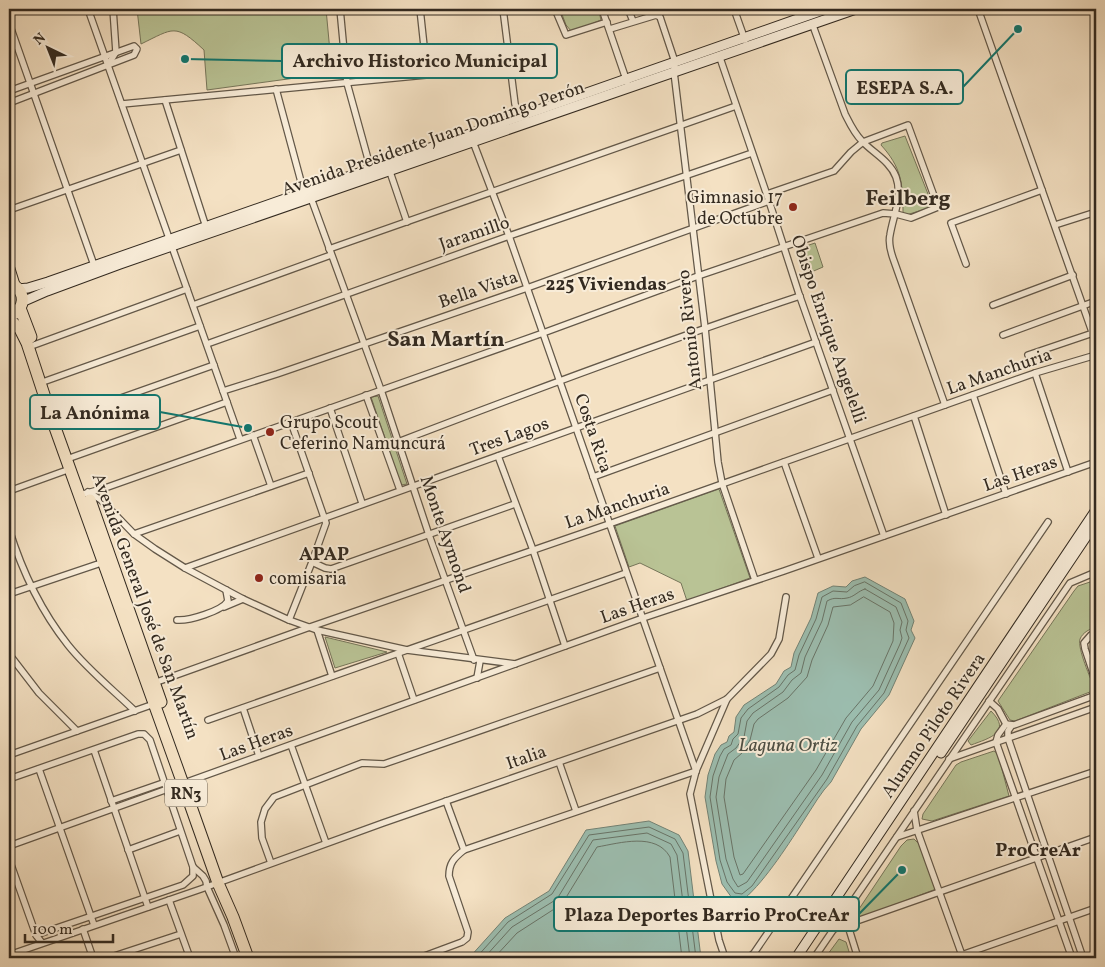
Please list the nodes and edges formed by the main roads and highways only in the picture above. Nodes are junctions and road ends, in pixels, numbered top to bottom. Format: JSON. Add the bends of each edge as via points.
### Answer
{"nodes":[{"id":1,"x":826,"y":9,"type":"edge"},
{"id":2,"x":856,"y":9,"type":"edge"},
{"id":3,"x":746,"y":42,"type":"junction"},
{"id":4,"x":717,"y":52,"type":"junction"},
{"id":5,"x":628,"y":83,"type":"junction"},
{"id":6,"x":308,"y":195,"type":"junction"},
{"id":7,"x":171,"y":243,"type":"junction"},
{"id":8,"x":9,"y":269,"type":"edge"},
{"id":9,"x":95,"y":269,"type":"junction"},
{"id":10,"x":14,"y":286,"type":"edge"},
{"id":11,"x":21,"y":305,"type":"junction"},
{"id":12,"x":9,"y":318,"type":"edge"},
{"id":13,"x":44,"y":382,"type":"junction"},
{"id":14,"x":70,"y":461,"type":"junction"},
{"id":15,"x":84,"y":494,"type":"junction"},
{"id":16,"x":1096,"y":510,"type":"edge"},
{"id":17,"x":1096,"y":522,"type":"edge"},
{"id":18,"x":248,"y":958,"type":"edge"},
{"id":19,"x":796,"y":958,"type":"edge"},
{"id":20,"x":803,"y":958,"type":"edge"}],
"edges":[{"from":1,"to":3,"type":"main road","name":"Avenida Presidente Juan Domingo Perón"},
{"from":2,"to":3,"type":"main road","name":"Avenida Presidente Juan Domingo Perón"},
{"from":3,"to":4,"type":"main road","name":"Avenida Presidente Juan Domingo Perón"},
{"from":4,"to":5,"type":"main road","name":"Avenida Presidente Juan Domingo Perón","via":[[675,62]]},
{"from":4,"to":5,"type":"main road","name":"Avenida Presidente Juan Domingo Perón","via":[[674,72]]},
{"from":5,"to":6,"type":"main road","name":"Avenida Presidente Juan Domingo Perón"},
{"from":6,"to":7,"type":"main road","name":"Avenida Presidente Juan Domingo Perón"},
{"from":6,"to":7,"type":"main road","name":"Avenida Presidente Juan Domingo Perón","via":[[206,227]]},
{"from":7,"to":9,"type":"main road","name":"Avenida Presidente Juan Domingo Perón"},
{"from":8,"to":10,"type":"highway","name":"Avenida General José de San Martín"},
{"from":9,"to":10,"type":"main road","name":"Avenida Presidente Juan Domingo Perón","via":[[28,288]]},
{"from":9,"to":11,"type":"main road","name":"Avenida Presidente Juan Domingo Perón"},
{"from":10,"to":11,"type":"highway","name":"Avenida General José de San Martín","via":[[21,293]]},
{"from":11,"to":12,"type":"highway","name":"Avenida General José de San Martín"},
{"from":11,"to":13,"type":"highway","name":"Avenida General José de San Martín"},
{"from":12,"to":13,"type":"highway","name":"Avenida General José de San Martín","via":[[24,337]]},
{"from":13,"to":14,"type":"highway","name":"Avenida General José de San Martín"},
{"from":14,"to":15,"type":"highway","name":"Avenida General José de San Martín"},
{"from":14,"to":15,"type":"highway","name":"Avenida General José de San Martín","via":[[75,481]]},
{"from":15,"to":18,"type":"highway","name":"Avenida General José de San Martín","number":"RN3"},
{"from":16,"to":19,"type":"main road","name":"Alumno Piloto Rivera"},
{"from":17,"to":20,"type":"main road","name":"Alumno Piloto Rivera"}]}
